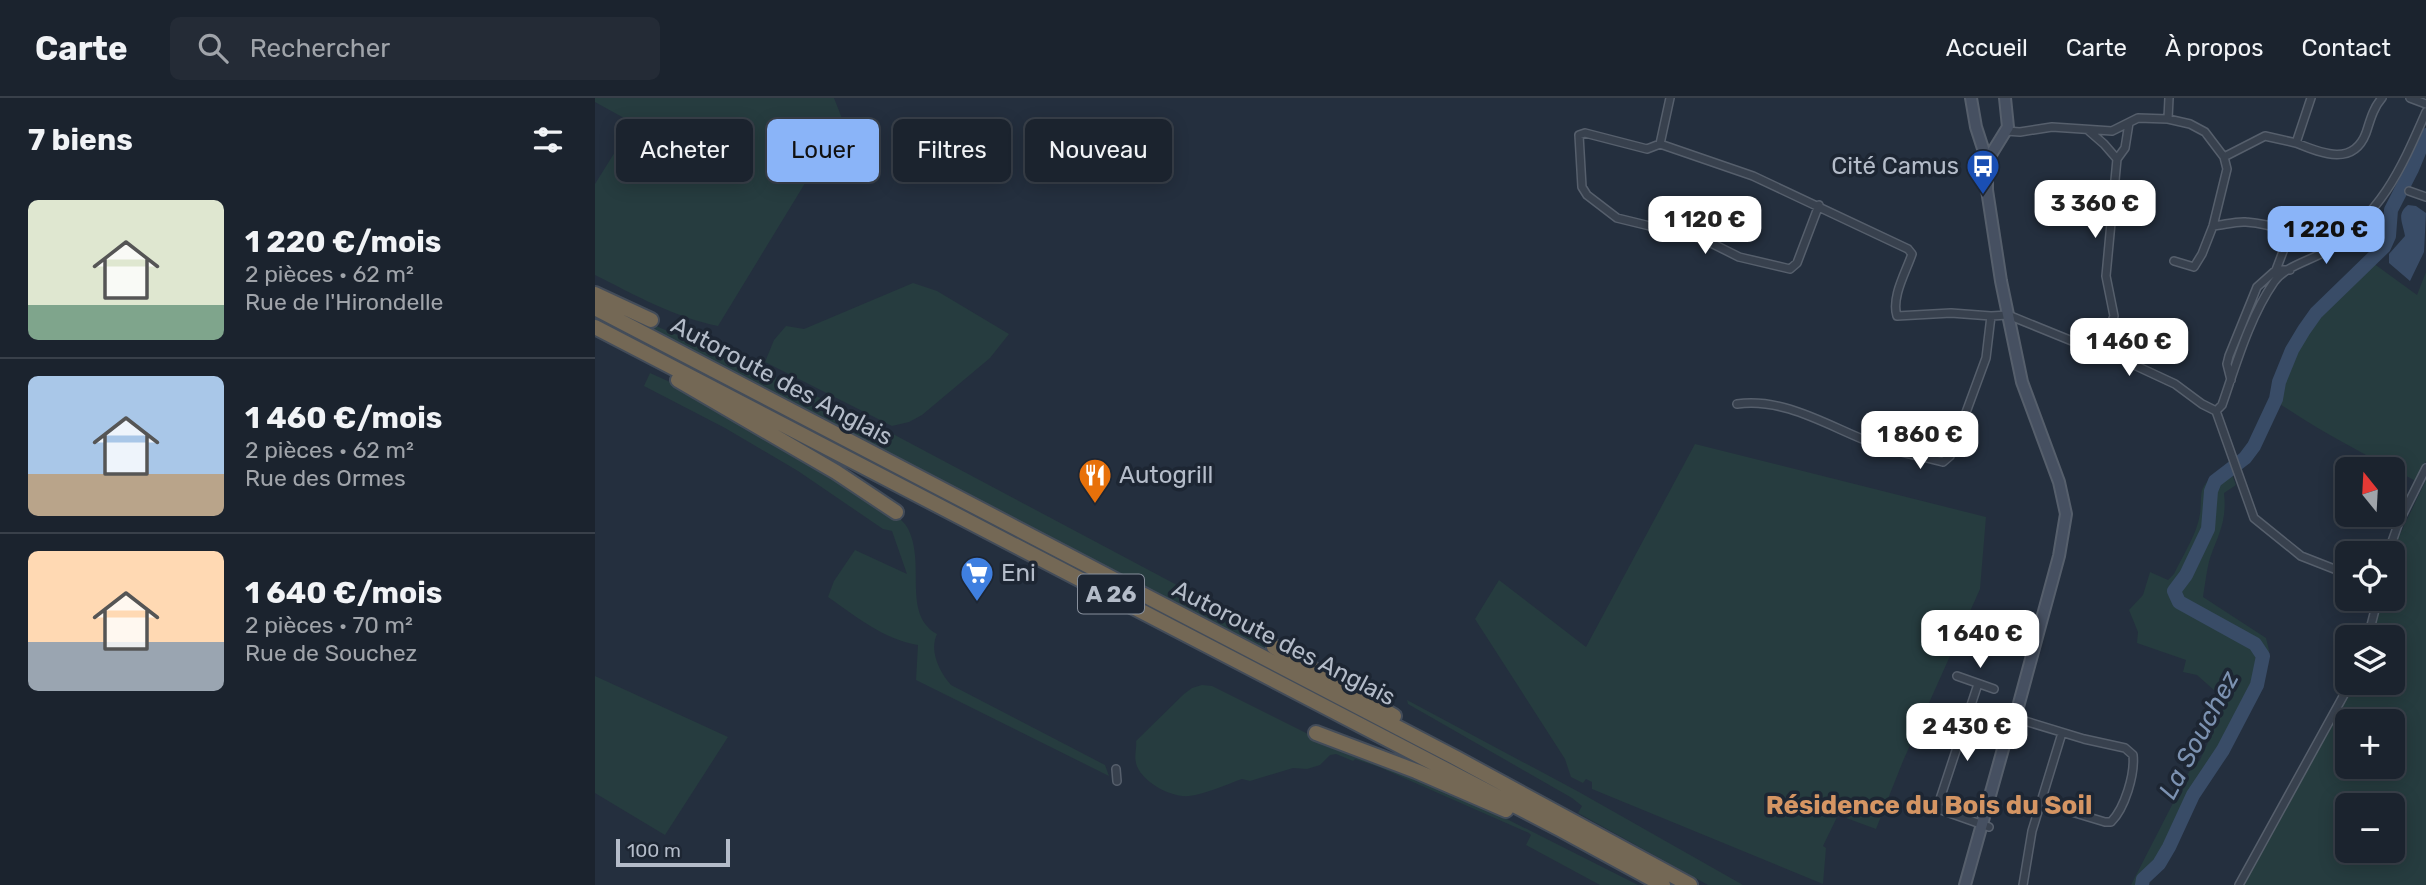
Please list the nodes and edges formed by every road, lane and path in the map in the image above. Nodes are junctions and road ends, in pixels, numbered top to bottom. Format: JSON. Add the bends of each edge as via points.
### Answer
{"nodes":[{"id":1,"x":1670,"y":98,"type":"edge"},
{"id":2,"x":1971,"y":98,"type":"edge"},
{"id":3,"x":2005,"y":98,"type":"edge"},
{"id":4,"x":2169,"y":98,"type":"edge"},
{"id":5,"x":2311,"y":98,"type":"edge"},
{"id":6,"x":2382,"y":98,"type":"edge"},
{"id":7,"x":2410,"y":98,"type":"edge"},
{"id":8,"x":2426,"y":104,"type":"edge"},
{"id":9,"x":2426,"y":112,"type":"edge"},
{"id":10,"x":2168,"y":119,"type":"junction"},
{"id":11,"x":2129,"y":123,"type":"junction"},
{"id":12,"x":2089,"y":131,"type":"junction"},
{"id":13,"x":2003,"y":134,"type":"junction"},
{"id":14,"x":1980,"y":136,"type":"junction"},
{"id":15,"x":1660,"y":144,"type":"junction"},
{"id":16,"x":2296,"y":144,"type":"junction"},
{"id":17,"x":2224,"y":157,"type":"junction"},
{"id":18,"x":2117,"y":159,"type":"junction"},
{"id":19,"x":1987,"y":160,"type":"junction"},
{"id":20,"x":2409,"y":191,"type":"dead end"},
{"id":21,"x":2426,"y":197,"type":"edge"},
{"id":22,"x":1819,"y":205,"type":"junction"},
{"id":23,"x":2213,"y":226,"type":"junction"},
{"id":24,"x":2290,"y":233,"type":"junction"},
{"id":25,"x":2324,"y":251,"type":"junction"},
{"id":26,"x":2174,"y":261,"type":"dead end"},
{"id":27,"x":2276,"y":270,"type":"junction"},
{"id":28,"x":2290,"y":270,"type":"junction"},
{"id":29,"x":595,"y":294,"type":"edge"},
{"id":30,"x":595,"y":308,"type":"edge"},
{"id":31,"x":2008,"y":315,"type":"junction"},
{"id":32,"x":1991,"y":316,"type":"junction"},
{"id":33,"x":651,"y":320,"type":"dead end"},
{"id":34,"x":595,"y":327,"type":"edge"},
{"id":35,"x":595,"y":333,"type":"edge"},
{"id":36,"x":2102,"y":350,"type":"junction"},
{"id":37,"x":2231,"y":380,"type":"junction"},
{"id":38,"x":1738,"y":404,"type":"dead end"},
{"id":39,"x":2216,"y":411,"type":"junction"},
{"id":40,"x":2426,"y":468,"type":"edge"},
{"id":41,"x":896,"y":512,"type":"dead end"},
{"id":42,"x":2392,"y":541,"type":"edge"},
{"id":43,"x":2335,"y":569,"type":"edge"},
{"id":44,"x":1274,"y":647,"type":"dead end"},
{"id":45,"x":1957,"y":676,"type":"dead end"},
{"id":46,"x":1978,"y":684,"type":"junction"},
{"id":47,"x":1994,"y":689,"type":"dead end"},
{"id":48,"x":2344,"y":695,"type":"edge"},
{"id":49,"x":2015,"y":718,"type":"junction"},
{"id":50,"x":1316,"y":733,"type":"dead end"},
{"id":51,"x":2062,"y":733,"type":"junction"},
{"id":52,"x":1456,"y":758,"type":"junction"},
{"id":53,"x":1116,"y":769,"type":"dead end"},
{"id":54,"x":1117,"y":781,"type":"dead end"},
{"id":55,"x":2042,"y":803,"type":"junction"},
{"id":56,"x":1986,"y":826,"type":"junction"},
{"id":57,"x":1625,"y":864,"type":"junction"},
{"id":58,"x":1663,"y":885,"type":"edge"},
{"id":59,"x":1691,"y":885,"type":"edge"},
{"id":60,"x":1965,"y":885,"type":"edge"},
{"id":61,"x":1972,"y":885,"type":"edge"},
{"id":62,"x":2022,"y":885,"type":"edge"},
{"id":63,"x":2239,"y":885,"type":"edge"}],
"edges":[{"from":1,"to":15,"type":"street"},
{"from":2,"to":14,"type":"main road"},
{"from":3,"to":13,"type":"main road","via":[[2008,124]]},
{"from":4,"to":10,"type":"street"},
{"from":5,"to":16,"type":"street"},
{"from":6,"to":16,"type":"street","via":[[2360,145],[2349,153],[2327,155]]},
{"from":7,"to":8,"type":"street"},
{"from":9,"to":25,"type":"street","via":[[2383,199]]},
{"from":10,"to":11,"type":"street","via":[[2138,118]]},
{"from":10,"to":17,"type":"street","via":[[2204,132]]},
{"from":11,"to":12,"type":"street","via":[[2112,131]]},
{"from":11,"to":18,"type":"street","via":[[2125,148]]},
{"from":12,"to":13,"type":"street","via":[[2052,127]]},
{"from":12,"to":18,"type":"street"},
{"from":13,"to":14,"type":"main road","via":[[1987,140]]},
{"from":13,"to":19,"type":"main road"},
{"from":14,"to":19,"type":"main road"},
{"from":15,"to":22,"type":"street"},
{"from":15,"to":22,"type":"street","via":[[1647,149],[1579,135],[1582,187],[1617,218],[1703,239],[1739,257],[1790,269],[1797,263]]},
{"from":16,"to":17,"type":"street","via":[[2265,136]]},
{"from":17,"to":23,"type":"street","via":[[2227,169]]},
{"from":18,"to":36,"type":"street","via":[[2106,276],[2114,316]]},
{"from":19,"to":31,"type":"main road","via":[[1987,190]]},
{"from":20,"to":21,"type":"street"},
{"from":22,"to":32,"type":"street","via":[[1912,254],[1897,295],[1898,316]]},
{"from":23,"to":24,"type":"street","via":[[2245,221]]},
{"from":23,"to":26,"type":"street","via":[[2194,267]]},
{"from":24,"to":25,"type":"street"},
{"from":24,"to":27,"type":"street"},
{"from":25,"to":28,"type":"street"},
{"from":27,"to":28,"type":"street"},
{"from":27,"to":37,"type":"street","via":[[2257,287],[2227,363]]},
{"from":28,"to":37,"type":"street","via":[[2275,280]]},
{"from":29,"to":33,"type":"highway"},
{"from":30,"to":52,"type":"highway","name":"Autoroute des Anglais","number":"A 26"},
{"from":31,"to":32,"type":"street"},
{"from":31,"to":36,"type":"street"},
{"from":31,"to":49,"type":"main road","via":[[2022,382],[2066,514]]},
{"from":32,"to":38,"type":"street","via":[[1983,368],[1950,456],[1943,462],[1876,445],[1812,416],[1757,401]]},
{"from":34,"to":57,"type":"highway","name":"Autoroute des Anglais","number":"A 26"},
{"from":35,"to":41,"type":"highway","via":[[803,452]]},
{"from":36,"to":39,"type":"street","via":[[2175,384]]},
{"from":37,"to":39,"type":"street"},
{"from":39,"to":43,"type":"street","via":[[2254,518],[2301,556]]},
{"from":40,"to":42,"type":"street"},
{"from":44,"to":52,"type":"highway"},
{"from":45,"to":46,"type":"street"},
{"from":46,"to":47,"type":"street"},
{"from":46,"to":56,"type":"street","via":[[1938,804],[1941,810]]},
{"from":48,"to":63,"type":"street"},
{"from":49,"to":51,"type":"street"},
{"from":49,"to":56,"type":"main road"},
{"from":50,"to":57,"type":"highway","via":[[1449,785],[1601,859]]},
{"from":51,"to":55,"type":"street"},
{"from":51,"to":55,"type":"street","via":[[2125,748],[2133,755],[2130,781],[2118,816],[2111,822]]},
{"from":52,"to":59,"type":"highway","name":"Autoroute des Anglais","number":"A 26"},
{"from":53,"to":54,"type":"street"},
{"from":55,"to":62,"type":"street"},
{"from":56,"to":60,"type":"main road"},
{"from":56,"to":61,"type":"main road"},
{"from":57,"to":58,"type":"highway","name":"Autoroute des Anglais","number":"A 26"}]}
